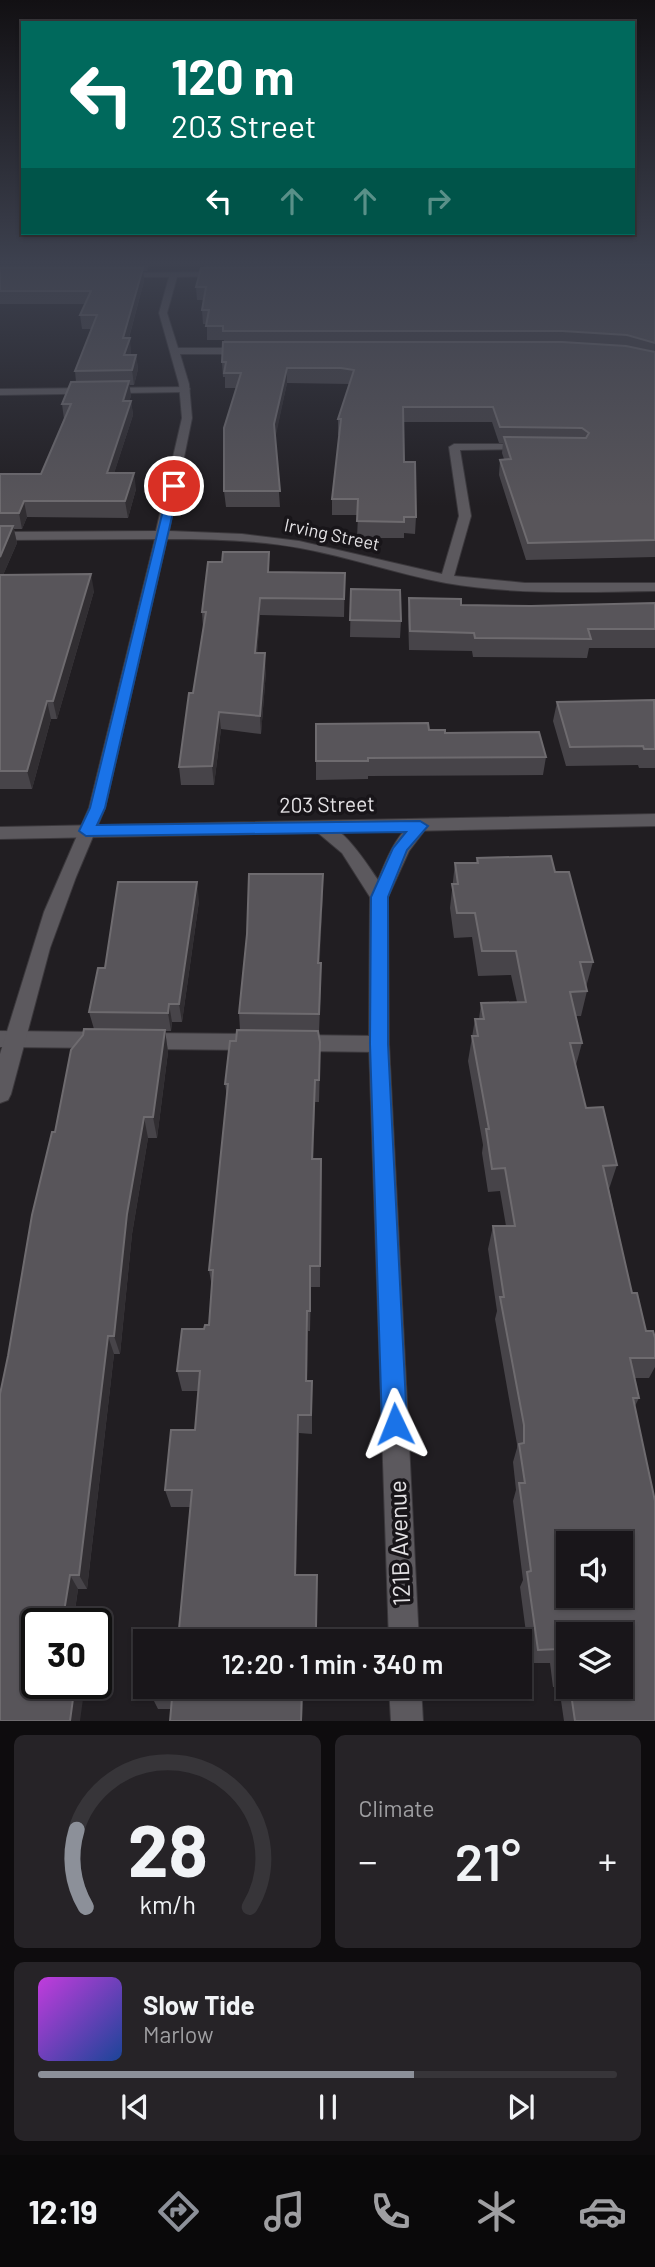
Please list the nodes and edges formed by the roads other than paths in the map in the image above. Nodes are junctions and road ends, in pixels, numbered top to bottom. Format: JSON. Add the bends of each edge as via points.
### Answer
{"nodes":[{"id":1,"x":173,"y":345,"type":"edge"},
{"id":2,"x":175,"y":351,"type":"junction"},
{"id":3,"x":259,"y":351,"type":"edge"},
{"id":4,"x":185,"y":389,"type":"junction"},
{"id":5,"x":0,"y":392,"type":"edge"},
{"id":6,"x":542,"y":447,"type":"edge"},
{"id":7,"x":0,"y":536,"type":"edge"},
{"id":8,"x":163,"y":536,"type":"junction"},
{"id":9,"x":447,"y":579,"type":"junction"},
{"id":10,"x":655,"y":587,"type":"edge"},
{"id":11,"x":655,"y":820,"type":"edge"},
{"id":12,"x":420,"y":826,"type":"junction"},
{"id":13,"x":319,"y":827,"type":"junction"},
{"id":14,"x":86,"y":831,"type":"junction"},
{"id":15,"x":0,"y":833,"type":"edge"},
{"id":16,"x":379,"y":897,"type":"junction"},
{"id":17,"x":7,"y":1039,"type":"edge"},
{"id":18,"x":379,"y":1044,"type":"junction"},
{"id":19,"x":0,"y":1094,"type":"edge"},
{"id":20,"x":403,"y":1629,"type":"edge"},
{"id":21,"x":406,"y":1699,"type":"edge"},
{"id":22,"x":407,"y":1721,"type":"edge"}],
"edges":[{"from":1,"to":2,"type":"street"},
{"from":2,"to":3,"type":"street"},
{"from":2,"to":4,"type":"street"},
{"from":4,"to":5,"type":"street"},
{"from":4,"to":8,"type":"street","via":[[185,436]]},
{"from":6,"to":9,"type":"street","via":[[454,447],[465,516]]},
{"from":7,"to":8,"type":"street","name":"Irving Street"},
{"from":8,"to":9,"type":"street","name":"Irving Street","via":[[297,544]]},
{"from":8,"to":14,"type":"street","via":[[97,808]]},
{"from":9,"to":10,"type":"street","name":"Irving Street","via":[[539,588]]},
{"from":11,"to":12,"type":"street","name":"203 Street"},
{"from":12,"to":13,"type":"street","name":"203 Street"},
{"from":12,"to":16,"type":"street","name":"121B Avenue","via":[[401,848]]},
{"from":13,"to":14,"type":"street","name":"203 Street"},
{"from":13,"to":16,"type":"street","via":[[348,849]]},
{"from":14,"to":15,"type":"street","name":"203 Street"},
{"from":14,"to":17,"type":"street"},
{"from":16,"to":18,"type":"street","name":"121B Avenue"},
{"from":17,"to":18,"type":"street"},
{"from":17,"to":19,"type":"street"},
{"from":18,"to":20,"type":"street","name":"121B Avenue"},
{"from":21,"to":22,"type":"street"}]}
